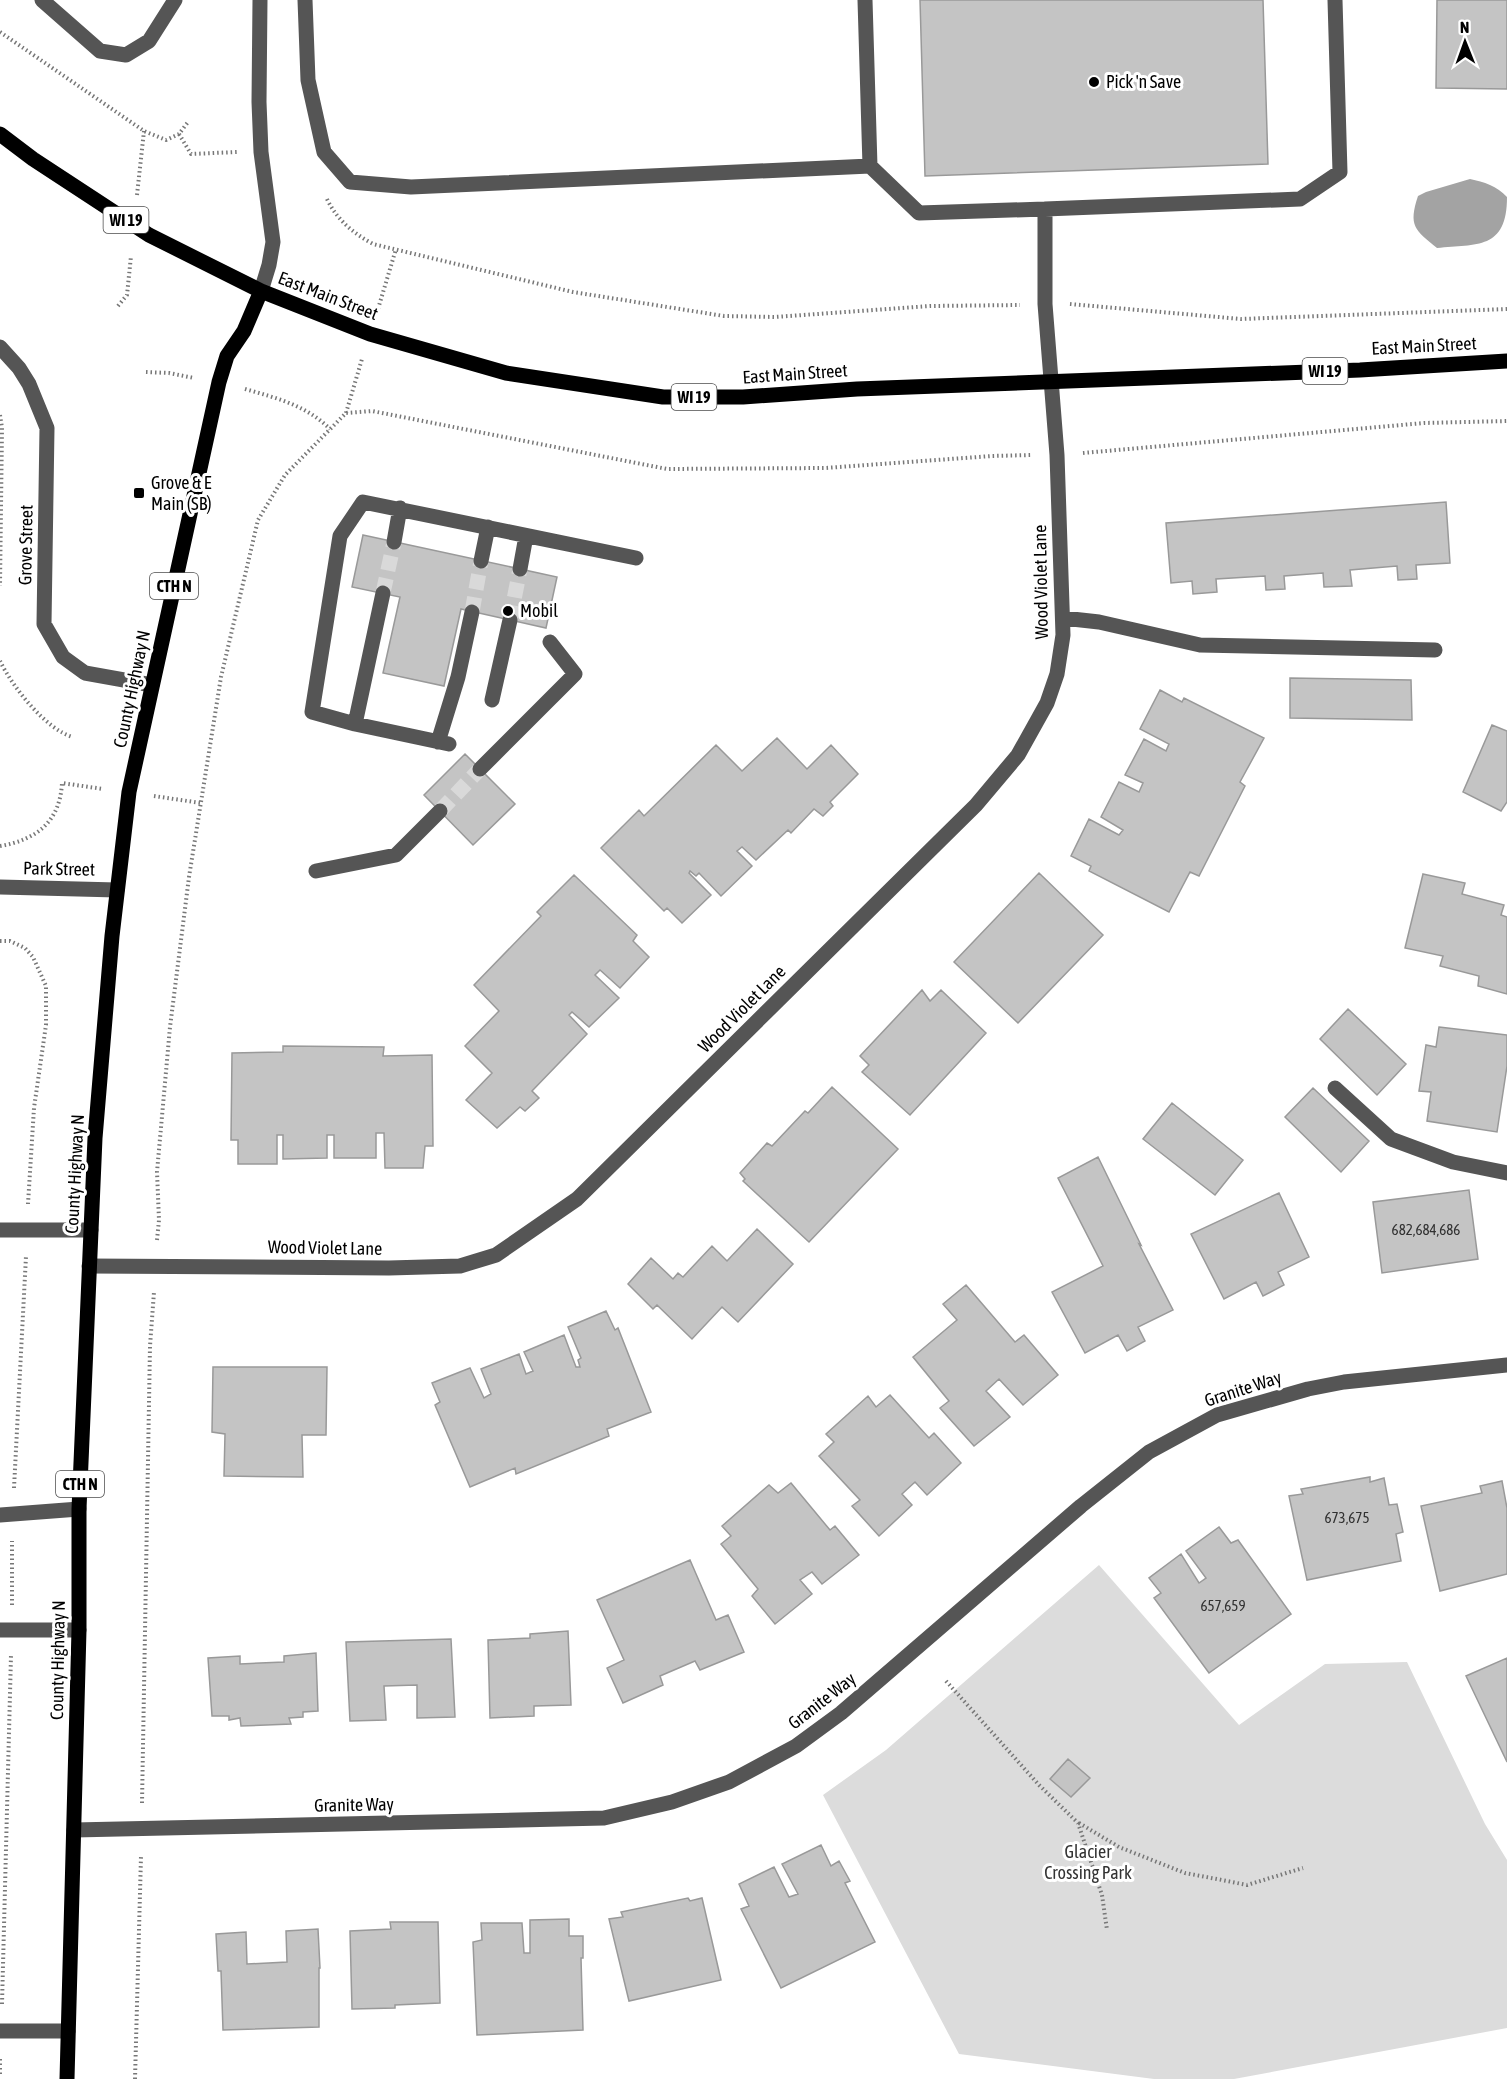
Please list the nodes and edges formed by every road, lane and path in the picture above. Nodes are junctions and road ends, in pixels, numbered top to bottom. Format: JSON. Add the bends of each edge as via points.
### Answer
{"nodes":[{"id":1,"x":42,"y":0,"type":"edge"},
{"id":2,"x":175,"y":0,"type":"edge"},
{"id":3,"x":260,"y":0,"type":"edge"},
{"id":4,"x":305,"y":0,"type":"edge"},
{"id":5,"x":865,"y":0,"type":"edge"},
{"id":6,"x":1335,"y":0,"type":"edge"},
{"id":7,"x":0,"y":33,"type":"edge"},
{"id":8,"x":188,"y":122,"type":"dead end"},
{"id":9,"x":0,"y":134,"type":"edge"},
{"id":10,"x":179,"y":134,"type":"junction"},
{"id":11,"x":261,"y":152,"type":"junction"},
{"id":12,"x":870,"y":166,"type":"junction"},
{"id":13,"x":326,"y":196,"type":"dead end"},
{"id":14,"x":1045,"y":209,"type":"junction"},
{"id":15,"x":261,"y":291,"type":"junction"},
{"id":16,"x":1045,"y":304,"type":"junction"},
{"id":17,"x":1507,"y":309,"type":"edge"},
{"id":18,"x":0,"y":347,"type":"edge"},
{"id":19,"x":1507,"y":361,"type":"edge"},
{"id":20,"x":1052,"y":382,"type":"junction"},
{"id":21,"x":0,"y":415,"type":"edge"},
{"id":22,"x":1507,"y":421,"type":"edge"},
{"id":23,"x":1057,"y":455,"type":"junction"},
{"id":24,"x":400,"y":508,"type":"junction"},
{"id":25,"x":488,"y":527,"type":"junction"},
{"id":26,"x":526,"y":536,"type":"junction"},
{"id":27,"x":394,"y":542,"type":"tunnel mouth"},
{"id":28,"x":636,"y":558,"type":"dead end"},
{"id":29,"x":481,"y":561,"type":"tunnel mouth"},
{"id":30,"x":520,"y":569,"type":"tunnel mouth"},
{"id":31,"x":0,"y":586,"type":"edge"},
{"id":32,"x":383,"y":593,"type":"tunnel mouth"},
{"id":33,"x":472,"y":612,"type":"tunnel mouth"},
{"id":34,"x":1063,"y":618,"type":"junction"},
{"id":35,"x":510,"y":620,"type":"tunnel mouth"},
{"id":36,"x":550,"y":642,"type":"dead end"},
{"id":37,"x":1435,"y":650,"type":"dead end"},
{"id":38,"x":0,"y":662,"type":"edge"},
{"id":39,"x":152,"y":685,"type":"junction"},
{"id":40,"x":492,"y":700,"type":"dead end"},
{"id":41,"x":355,"y":724,"type":"junction"},
{"id":42,"x":73,"y":737,"type":"dead end"},
{"id":43,"x":480,"y":769,"type":"tunnel mouth"},
{"id":44,"x":62,"y":783,"type":"dead end"},
{"id":45,"x":440,"y":811,"type":"tunnel mouth"},
{"id":46,"x":0,"y":846,"type":"edge"},
{"id":47,"x":316,"y":871,"type":"dead end"},
{"id":48,"x":0,"y":887,"type":"edge"},
{"id":49,"x":117,"y":890,"type":"junction"},
{"id":50,"x":1335,"y":1088,"type":"dead end"},
{"id":51,"x":1507,"y":1173,"type":"edge"},
{"id":52,"x":0,"y":1230,"type":"edge"},
{"id":53,"x":91,"y":1230,"type":"junction"},
{"id":54,"x":157,"y":1230,"type":"dead end"},
{"id":55,"x":89,"y":1266,"type":"junction"},
{"id":56,"x":153,"y":1301,"type":"dead end"},
{"id":57,"x":1507,"y":1365,"type":"edge"},
{"id":58,"x":79,"y":1509,"type":"junction"},
{"id":59,"x":0,"y":1515,"type":"edge"},
{"id":60,"x":0,"y":1630,"type":"edge"},
{"id":61,"x":79,"y":1630,"type":"junction"},
{"id":62,"x":946,"y":1681,"type":"dead end"},
{"id":63,"x":142,"y":1796,"type":"dead end"},
{"id":64,"x":1078,"y":1823,"type":"junction"},
{"id":65,"x":74,"y":1830,"type":"junction"},
{"id":66,"x":141,"y":1867,"type":"dead end"},
{"id":67,"x":1303,"y":1868,"type":"dead end"},
{"id":68,"x":1107,"y":1930,"type":"dead end"},
{"id":69,"x":0,"y":2031,"type":"edge"},
{"id":70,"x":68,"y":2031,"type":"junction"},
{"id":71,"x":67,"y":2079,"type":"edge"},
{"id":72,"x":135,"y":2079,"type":"edge"}],
"edges":[{"from":1,"to":2,"type":"street","via":[[100,51],[126,55],[149,41]]},
{"from":3,"to":11,"type":"street"},
{"from":4,"to":12,"type":"street","via":[[308,80],[324,152],[350,182],[411,187]]},
{"from":5,"to":12,"type":"street"},
{"from":6,"to":14,"type":"street","via":[[1340,172],[1300,199]]},
{"from":7,"to":10,"type":"path","via":[[144,130],[166,140]]},
{"from":8,"to":10,"type":"path"},
{"from":9,"to":15,"type":"main road","name":"East Main Street","number":"WI 19","via":[[150,235]]},
{"from":10,"to":11,"type":"path","via":[[191,154]]},
{"from":11,"to":15,"type":"street","via":[[273,242]]},
{"from":12,"to":14,"type":"street","via":[[919,213]]},
{"from":13,"to":16,"type":"path","via":[[334,214],[373,244],[573,292],[724,316]]},
{"from":14,"to":16,"type":"street","name":"Wood Violet Lane"},
{"from":15,"to":20,"type":"main road","name":"East Main Street","number":"WI 19","via":[[370,334],[506,373],[663,397],[743,398],[857,389]]},
{"from":15,"to":39,"type":"main road","name":"County Highway N","number":"CTH N","via":[[244,331],[227,356],[219,382]]},
{"from":16,"to":17,"type":"path","via":[[1242,320]]},
{"from":16,"to":20,"type":"street","name":"Wood Violet Lane"},
{"from":18,"to":39,"type":"street","name":"Grove Street","via":[[29,384],[47,428],[44,624],[63,657],[85,673]]},
{"from":19,"to":20,"type":"main road","name":"East Main Street","number":"WI 19"},
{"from":20,"to":23,"type":"street","name":"Wood Violet Lane"},
{"from":21,"to":31,"type":"path"},
{"from":22,"to":23,"type":"path","via":[[1424,423]]},
{"from":23,"to":34,"type":"street","name":"Wood Violet Lane"},
{"from":23,"to":54,"type":"path","via":[[825,468],[666,469],[372,411],[346,413],[285,476],[258,520],[221,677],[170,1027],[157,1172]]},
{"from":24,"to":25,"type":"street"},
{"from":24,"to":27,"type":"street"},
{"from":24,"to":41,"type":"street","via":[[363,502],[340,536],[312,712]]},
{"from":25,"to":26,"type":"street"},
{"from":25,"to":29,"type":"street"},
{"from":26,"to":28,"type":"street"},
{"from":26,"to":30,"type":"street"},
{"from":32,"to":41,"type":"street"},
{"from":33,"to":41,"type":"street","via":[[443,743]]},
{"from":34,"to":37,"type":"street","via":[[1100,622],[1200,645]]},
{"from":34,"to":55,"type":"street","name":"Wood Violet Lane","via":[[1057,674],[1047,703],[1018,755],[976,805],[577,1199],[496,1255],[460,1266],[388,1268]]},
{"from":35,"to":40,"type":"street"},
{"from":36,"to":43,"type":"street","via":[[575,674]]},
{"from":38,"to":42,"type":"path","via":[[43,718],[56,730]]},
{"from":39,"to":49,"type":"main road","name":"County Highway N","number":"CTH N","via":[[129,792]]},
{"from":44,"to":46,"type":"path","via":[[54,812],[35,836]]},
{"from":45,"to":47,"type":"street","via":[[396,855]]},
{"from":48,"to":49,"type":"street","name":"Park Street"},
{"from":49,"to":53,"type":"main road","name":"County Highway N","number":"CTH N","via":[[95,1138]]},
{"from":50,"to":51,"type":"street","via":[[1391,1139],[1453,1162]]},
{"from":52,"to":53,"type":"street"},
{"from":53,"to":55,"type":"main road","name":"County Highway N","number":"CTH N"},
{"from":55,"to":58,"type":"main road","name":"County Highway N","number":"CTH N"},
{"from":56,"to":63,"type":"path"},
{"from":57,"to":65,"type":"street","name":"Granite Way","via":[[1344,1382],[1217,1415],[1149,1452],[1089,1499],[934,1635],[796,1746],[729,1782],[672,1802],[604,1818]]},
{"from":58,"to":59,"type":"street"},
{"from":58,"to":61,"type":"main road","name":"County Highway N","number":"CTH N"},
{"from":60,"to":61,"type":"street"},
{"from":61,"to":65,"type":"main road","name":"County Highway N","number":"CTH N"},
{"from":62,"to":64,"type":"path"},
{"from":64,"to":67,"type":"path","via":[[1119,1847],[1185,1873],[1247,1885]]},
{"from":64,"to":68,"type":"path","via":[[1102,1895]]},
{"from":65,"to":70,"type":"main road","name":"County Highway N","number":"CTH N"},
{"from":66,"to":72,"type":"path"},
{"from":69,"to":70,"type":"street"},
{"from":70,"to":71,"type":"main road","name":"County Highway N","number":"CTH N"}]}
